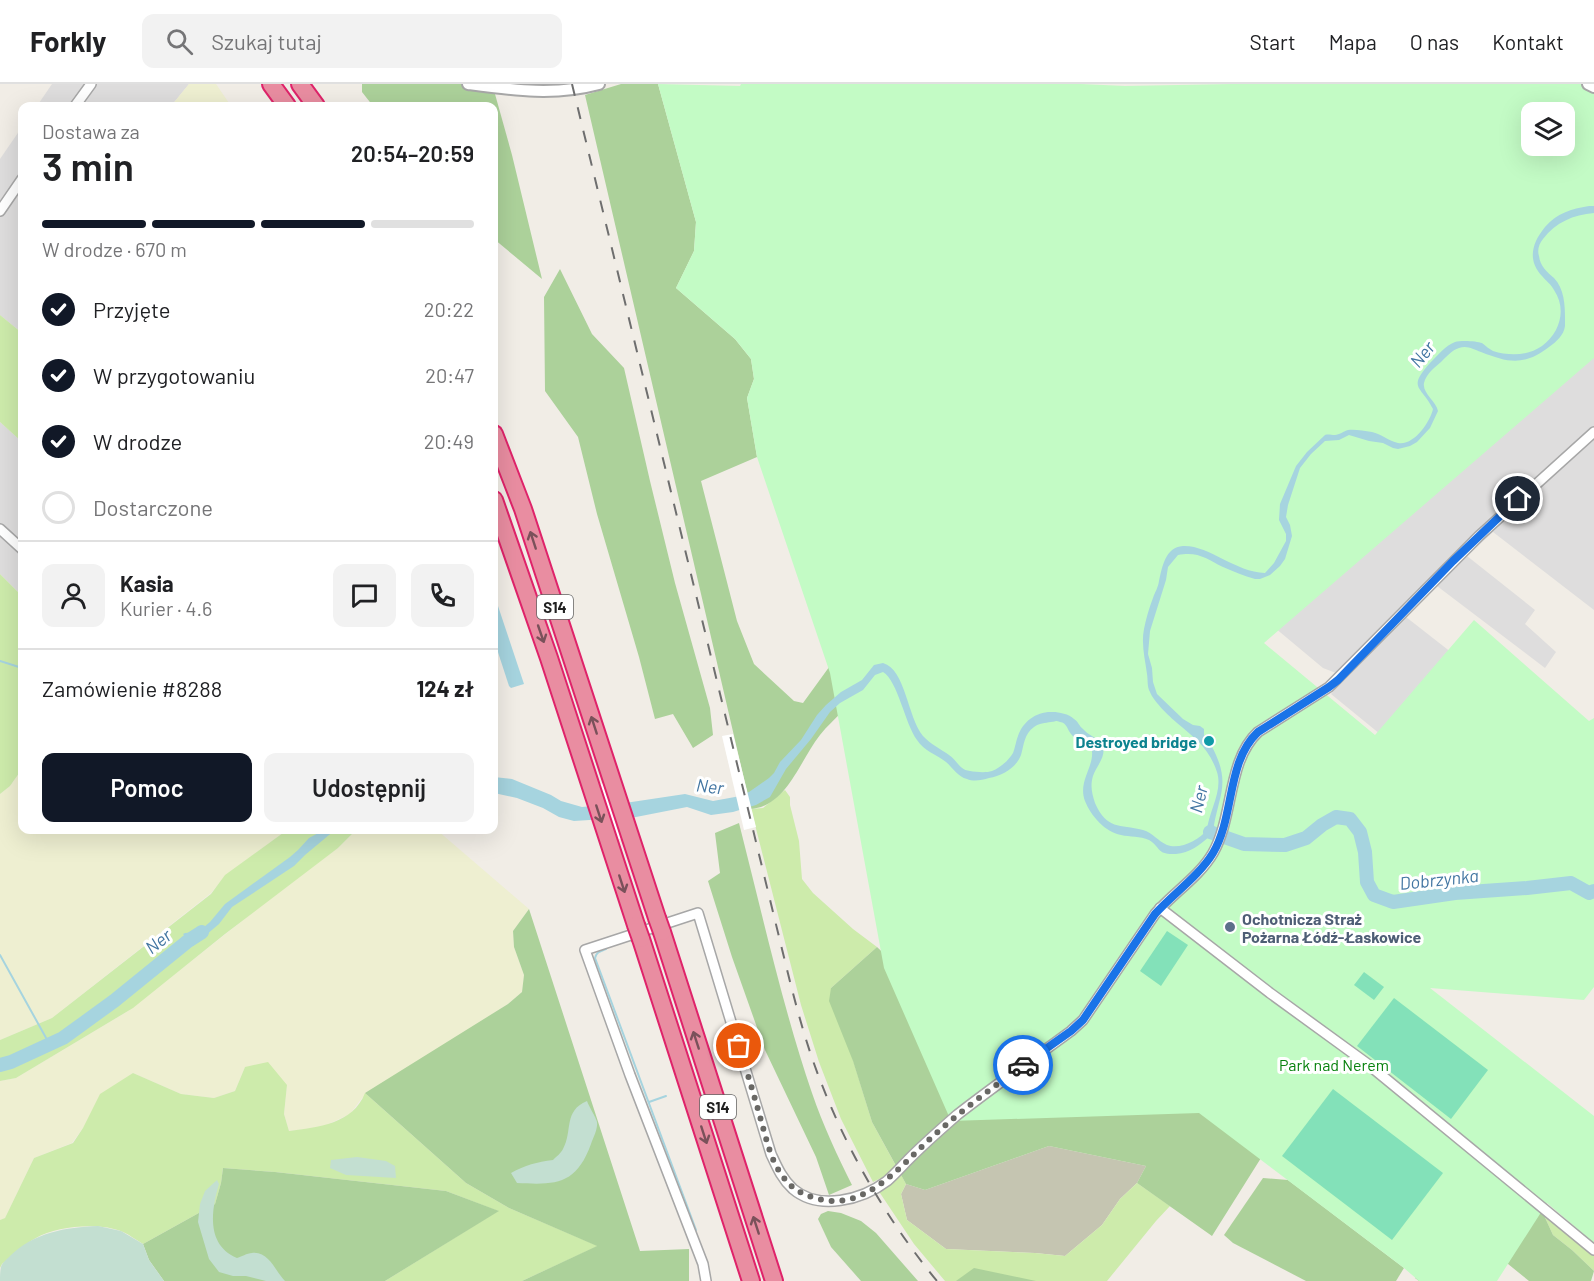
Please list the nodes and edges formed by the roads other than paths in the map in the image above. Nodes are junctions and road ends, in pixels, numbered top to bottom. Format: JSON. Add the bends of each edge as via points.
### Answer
{"nodes":[{"id":1,"x":91,"y":84,"type":"edge"},
{"id":2,"x":271,"y":84,"type":"edge"},
{"id":3,"x":300,"y":84,"type":"edge"},
{"id":4,"x":468,"y":84,"type":"edge"},
{"id":5,"x":599,"y":84,"type":"edge"},
{"id":6,"x":1588,"y":84,"type":"edge"},
{"id":7,"x":1594,"y":87,"type":"edge"},
{"id":8,"x":78,"y":102,"type":"edge"},
{"id":9,"x":284,"y":102,"type":"edge"},
{"id":10,"x":313,"y":102,"type":"edge"},
{"id":11,"x":18,"y":185,"type":"edge"},
{"id":12,"x":0,"y":211,"type":"edge"},
{"id":13,"x":1594,"y":432,"type":"edge"},
{"id":14,"x":498,"y":444,"type":"edge"},
{"id":15,"x":498,"y":511,"type":"edge"},
{"id":16,"x":0,"y":528,"type":"edge"},
{"id":17,"x":18,"y":545,"type":"edge"},
{"id":18,"x":1160,"y":908,"type":"junction"},
{"id":19,"x":1594,"y":1250,"type":"edge"},
{"id":20,"x":706,"y":1281,"type":"edge"},
{"id":21,"x":751,"y":1281,"type":"edge"},
{"id":22,"x":774,"y":1281,"type":"edge"}],
"edges":[{"from":1,"to":8,"type":"street"},
{"from":2,"to":9,"type":"highway"},
{"from":3,"to":10,"type":"highway"},
{"from":4,"to":5,"type":"street","via":[[546,92]]},
{"from":6,"to":7,"type":"street"},
{"from":11,"to":12,"type":"street"},
{"from":13,"to":18,"type":"street","via":[[1479,536],[1338,680],[1253,737],[1243,751],[1215,848],[1200,869]]},
{"from":22,"to":14,"type":"highway","number":"S14","one_way":true,"via":[[523,509]]},
{"from":15,"to":21,"type":"highway","number":"S14","one_way":true},
{"from":16,"to":17,"type":"street"},
{"from":18,"to":19,"type":"street","via":[[1369,1065]]},
{"from":18,"to":20,"type":"street","via":[[1083,1020],[1071,1031],[939,1130],[887,1180],[869,1191],[828,1202],[792,1188],[771,1154],[698,913],[585,950],[704,1264]]}]}
